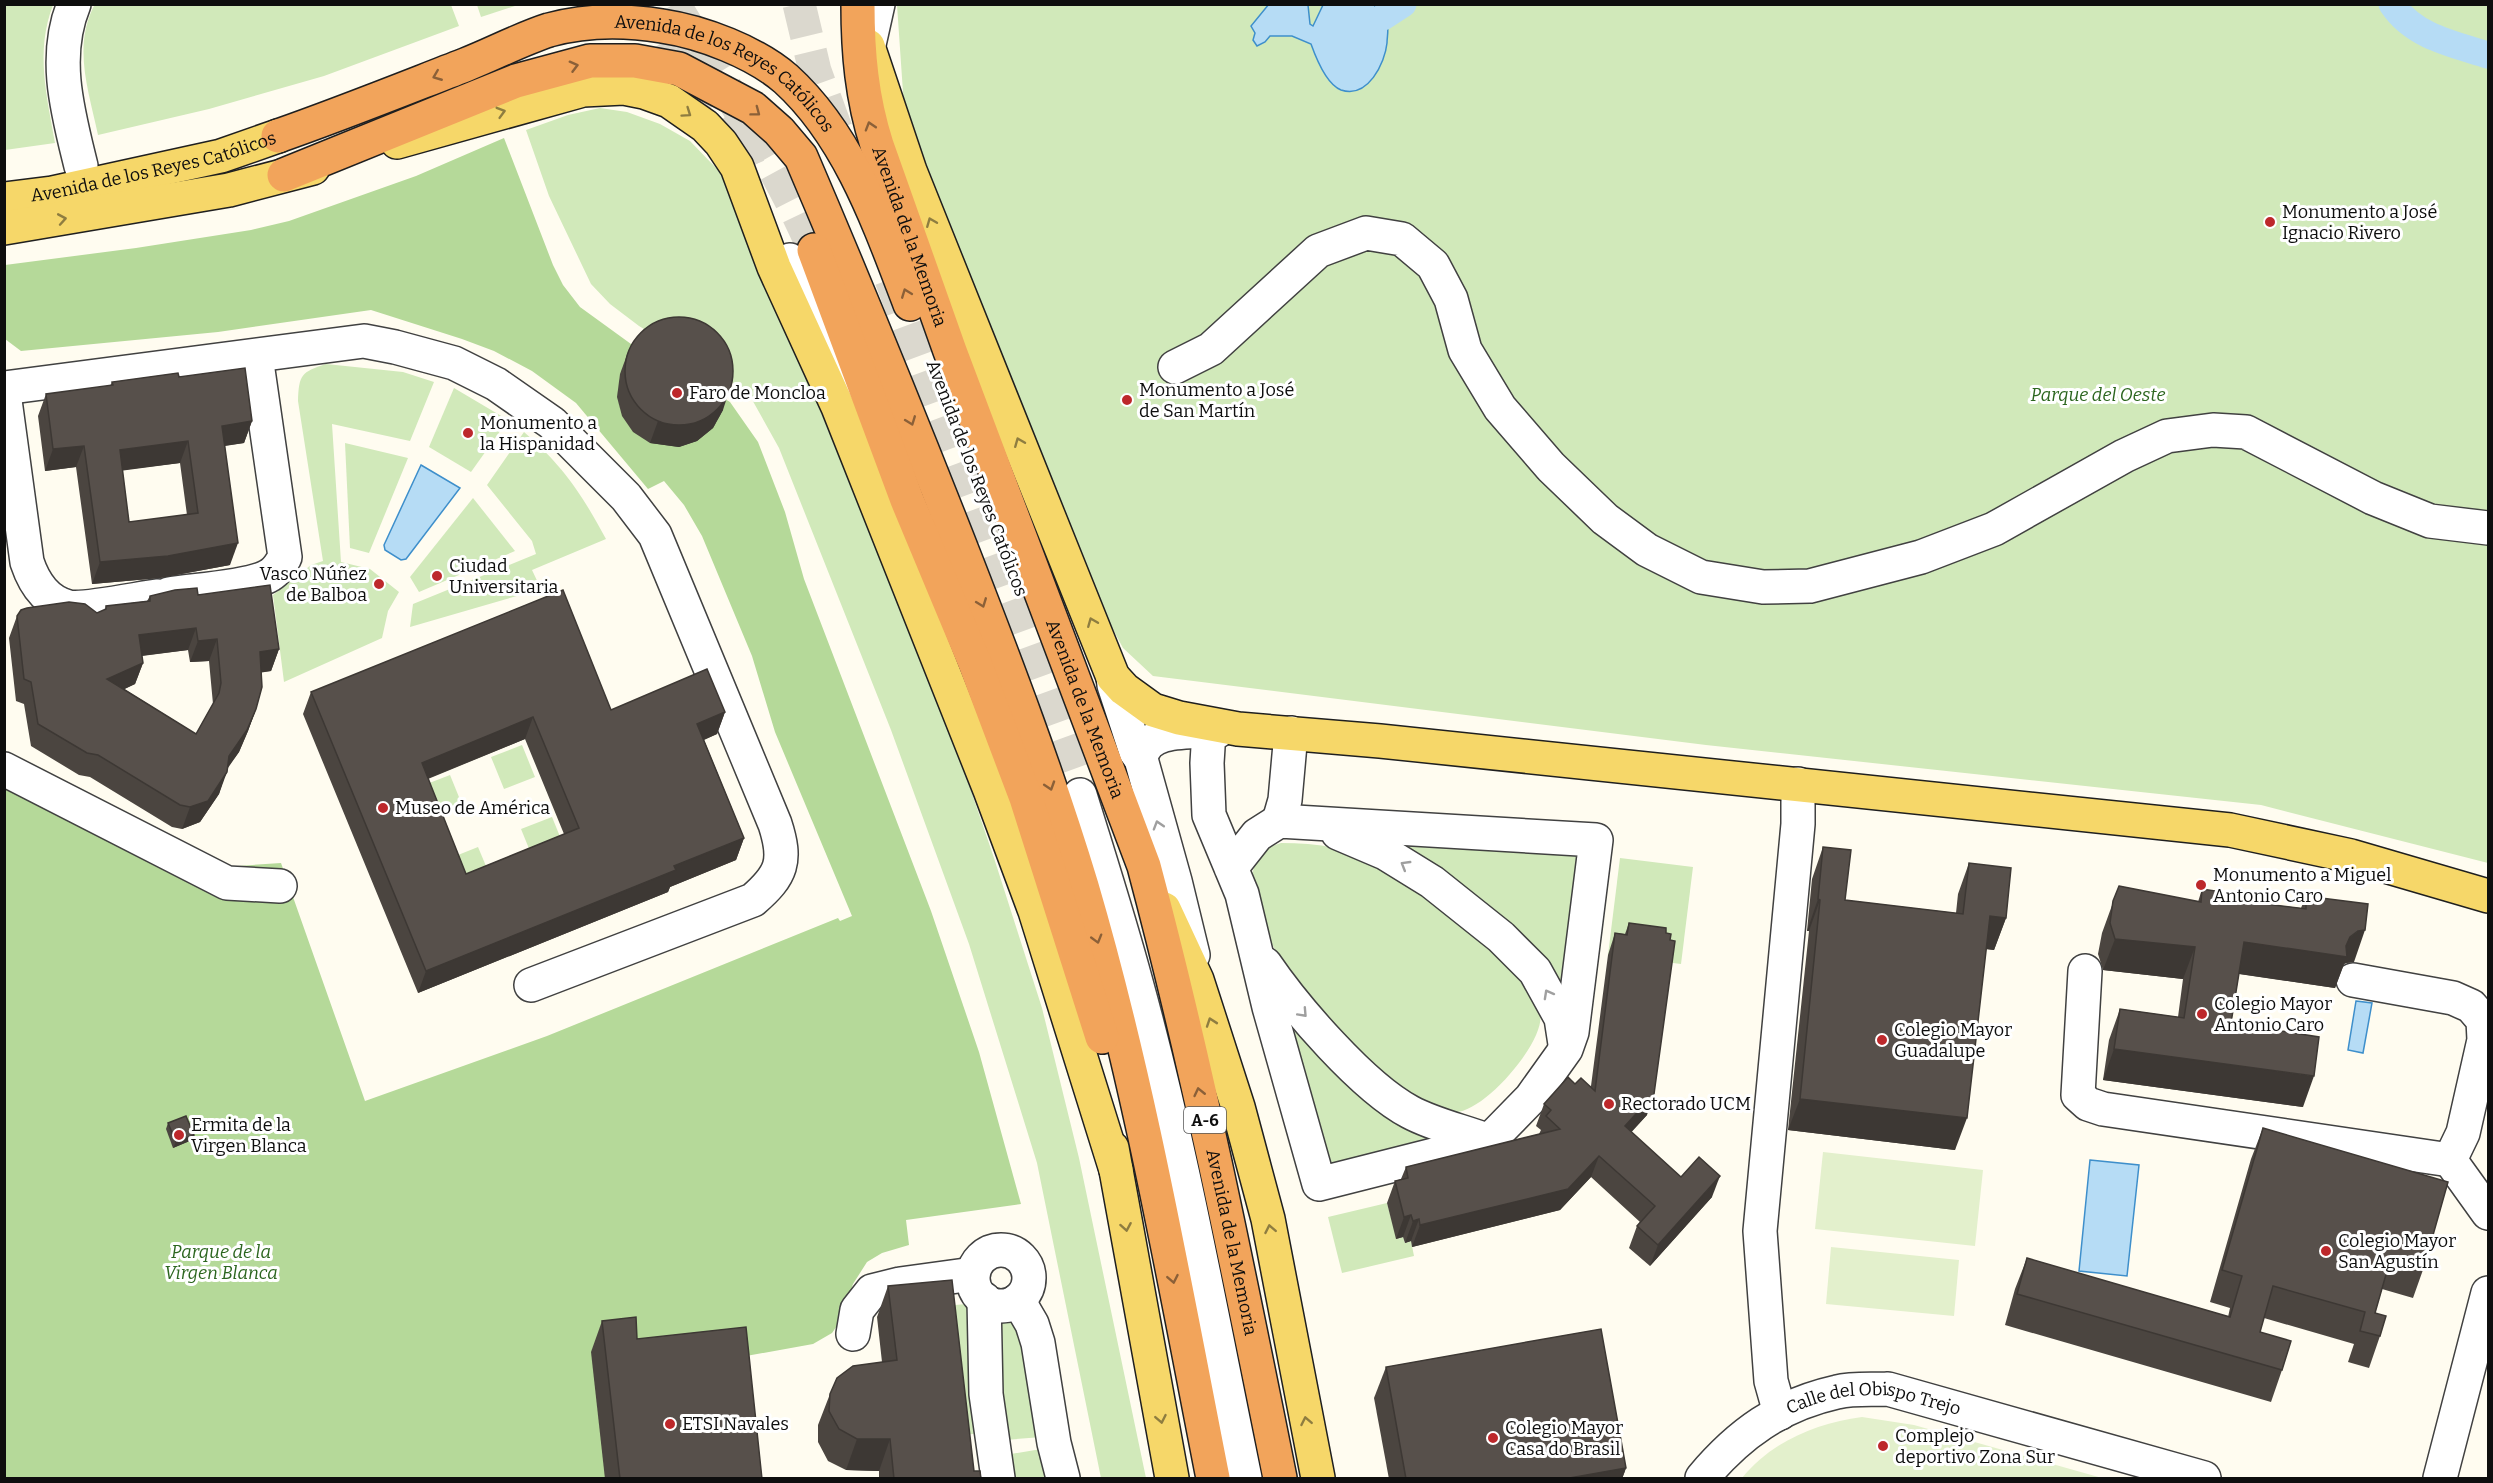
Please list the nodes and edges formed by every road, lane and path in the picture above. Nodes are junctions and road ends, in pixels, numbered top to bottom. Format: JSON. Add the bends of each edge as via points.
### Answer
{"nodes":[{"id":1,"x":74,"y":4,"type":"edge"},
{"id":2,"x":588,"y":4,"type":"edge"},
{"id":3,"x":858,"y":4,"type":"edge"},
{"id":4,"x":878,"y":4,"type":"edge"},
{"id":5,"x":550,"y":30,"type":"junction"},
{"id":6,"x":869,"y":50,"type":"junction"},
{"id":7,"x":862,"y":83,"type":"junction"},
{"id":8,"x":278,"y":136,"type":"junction"},
{"id":9,"x":81,"y":166,"type":"junction"},
{"id":10,"x":284,"y":175,"type":"junction"},
{"id":11,"x":4,"y":176,"type":"edge"},
{"id":12,"x":4,"y":199,"type":"edge"},
{"id":13,"x":4,"y":228,"type":"edge"},
{"id":14,"x":802,"y":255,"type":"joint"},
{"id":15,"x":256,"y":356,"type":"junction"},
{"id":16,"x":4,"y":365,"type":"edge"},
{"id":17,"x":1175,"y":367,"type":"dead end"},
{"id":18,"x":36,"y":384,"type":"junction"},
{"id":19,"x":4,"y":391,"type":"edge"},
{"id":20,"x":885,"y":470,"type":"junction"},
{"id":21,"x":907,"y":500,"type":"junction"},
{"id":22,"x":2488,"y":528,"type":"edge"},
{"id":23,"x":1113,"y":677,"type":"junction"},
{"id":24,"x":1085,"y":713,"type":"junction"},
{"id":25,"x":1223,"y":730,"type":"junction"},
{"id":26,"x":1291,"y":733,"type":"junction"},
{"id":27,"x":1141,"y":759,"type":"junction"},
{"id":28,"x":4,"y":769,"type":"edge"},
{"id":29,"x":1798,"y":784,"type":"junction"},
{"id":30,"x":1080,"y":795,"type":"tunnel mouth"},
{"id":31,"x":1279,"y":821,"type":"junction"},
{"id":32,"x":1317,"y":824,"type":"junction"},
{"id":33,"x":1144,"y":867,"type":"junction"},
{"id":34,"x":1231,"y":868,"type":"junction"},
{"id":35,"x":280,"y":886,"type":"dead end"},
{"id":36,"x":2488,"y":896,"type":"edge"},
{"id":37,"x":1255,"y":950,"type":"junction"},
{"id":38,"x":2085,"y":971,"type":"dead end"},
{"id":39,"x":1197,"y":980,"type":"junction"},
{"id":40,"x":2353,"y":980,"type":"dead end"},
{"id":41,"x":531,"y":985,"type":"dead end"},
{"id":42,"x":1074,"y":992,"type":"junction"},
{"id":43,"x":1566,"y":1049,"type":"junction"},
{"id":44,"x":1489,"y":1140,"type":"junction"},
{"id":45,"x":2450,"y":1160,"type":"junction"},
{"id":46,"x":1158,"y":1201,"type":"junction"},
{"id":47,"x":2488,"y":1213,"type":"edge"},
{"id":48,"x":979,"y":1287,"type":"junction"},
{"id":49,"x":2488,"y":1293,"type":"edge"},
{"id":50,"x":1018,"y":1300,"type":"junction"},
{"id":51,"x":853,"y":1334,"type":"dead end"},
{"id":52,"x":1780,"y":1413,"type":"junction"},
{"id":53,"x":998,"y":1479,"type":"edge"},
{"id":54,"x":1063,"y":1479,"type":"edge"},
{"id":55,"x":1172,"y":1479,"type":"edge"},
{"id":56,"x":1213,"y":1479,"type":"edge"},
{"id":57,"x":1245,"y":1479,"type":"edge"},
{"id":58,"x":1280,"y":1479,"type":"edge"},
{"id":59,"x":1318,"y":1479,"type":"edge"},
{"id":60,"x":1702,"y":1479,"type":"edge"},
{"id":61,"x":2204,"y":1479,"type":"edge"},
{"id":62,"x":2440,"y":1479,"type":"edge"}],
"edges":[{"from":1,"to":9,"type":"street","via":[[62,58],[69,116]]},
{"from":2,"to":5,"type":"street"},
{"from":3,"to":6,"type":"main road"},
{"from":3,"to":7,"type":"highway","name":"Avenida de la Memoria"},
{"from":4,"to":6,"type":"street"},
{"from":5,"to":8,"type":"highway","name":"Avenida de los Reyes Católicos","one_way":true},
{"from":24,"to":5,"type":"highway","name":"Avenida de los Reyes Católicos","one_way":true,"via":[[1025,603],[882,232],[859,181],[826,124],[785,79],[745,53],[692,31],[630,22],[599,22]]},
{"from":6,"to":7,"type":"street"},
{"from":23,"to":6,"type":"main road","one_way":true,"via":[[910,171]]},
{"from":24,"to":7,"type":"highway","name":"Avenida de la Memoria","one_way":true,"via":[[884,167]]},
{"from":8,"to":9,"type":"main road"},
{"from":8,"to":12,"type":"main road","name":"Avenida de los Reyes Católicos","via":[[221,156],[52,193]]},
{"from":9,"to":11,"type":"main road"},
{"from":13,"to":10,"type":"main road","name":"Avenida de los Reyes Católicos","one_way":true,"via":[[229,190]]},
{"from":10,"to":42,"type":"main road","one_way":true,"via":[[584,90],[624,88],[644,92],[669,101],[705,126],[737,167],[774,267],[838,407],[1035,911]]},
{"from":10,"to":46,"type":"highway","name":"Avenida de los Reyes Católicos","one_way":true,"via":[[516,81],[590,61],[635,61],[679,69],[753,108],[779,130],[801,157],[890,367],[1037,748],[1106,971]]},
{"from":14,"to":20,"type":"street"},
{"from":14,"to":21,"type":"highway"},
{"from":15,"to":18,"type":"street"},
{"from":15,"to":19,"type":"street","via":[[285,557],[279,567],[255,581],[71,608],[54,601],[33,581],[27,562]]},
{"from":15,"to":41,"type":"street","via":[[364,341],[454,363],[496,384],[552,423],[626,497],[655,535],[776,824],[782,844],[780,866],[771,884],[753,900]]},
{"from":16,"to":18,"type":"street"},
{"from":17,"to":22,"type":"street","via":[[1211,349],[1318,250],[1366,233],[1402,239],[1433,265],[1452,299],[1465,350],[1500,408],[1551,467],[1605,519],[1647,550],[1701,577],[1763,587],[1810,586],[1921,557],[1994,529],[2167,436],[2213,430],[2246,432],[2373,498],[2430,521]]},
{"from":18,"to":19,"type":"street"},
{"from":20,"to":21,"type":"street"},
{"from":20,"to":42,"type":"street","via":[[924,568]]},
{"from":21,"to":42,"type":"highway","via":[[1026,798]]},
{"from":23,"to":25,"type":"main road","via":[[1154,710]]},
{"from":23,"to":27,"type":"street","name":"Avenida de la Memoria"},
{"from":24,"to":33,"type":"highway","name":"Avenida de la Memoria","number":"A-6"},
{"from":25,"to":26,"type":"main road"},
{"from":25,"to":27,"type":"street","via":[[1175,733],[1153,739],[1145,745]]},
{"from":25,"to":34,"type":"street","via":[[1207,763],[1209,815]]},
{"from":26,"to":29,"type":"main road"},
{"from":26,"to":31,"type":"street","via":[[1285,800]]},
{"from":39,"to":27,"type":"street","name":"Avenida de la Memoria","one_way":true,"via":[[1181,903]]},
{"from":28,"to":35,"type":"street","via":[[227,883]]},
{"from":29,"to":36,"type":"main road","via":[[2230,830],[2351,856]]},
{"from":29,"to":52,"type":"street","via":[[1798,824],[1760,1231],[1771,1380]]},
{"from":30,"to":57,"type":"street","via":[[1153,1050]]},
{"from":31,"to":32,"type":"street"},
{"from":31,"to":34,"type":"street","via":[[1257,835]]},
{"from":43,"to":32,"type":"street","one_way":true,"via":[[1561,1018],[1535,970],[1501,937],[1432,882],[1385,853]]},
{"from":32,"to":43,"type":"street","via":[[1596,840],[1572,1032]]},
{"from":33,"to":39,"type":"main road","name":"Avenida de la Memoria"},
{"from":58,"to":33,"type":"highway","name":"Avenida de la Memoria","number":"A-6","one_way":true,"via":[[1204,1112]]},
{"from":34,"to":37,"type":"street","via":[[1242,894]]},
{"from":37,"to":44,"type":"street","one_way":true,"via":[[1283,991],[1373,1086],[1410,1112]]},
{"from":37,"to":44,"type":"street","via":[[1319,1184]]},
{"from":38,"to":45,"type":"street","via":[[2078,1095],[2088,1104]]},
{"from":59,"to":39,"type":"main road","name":"Avenida de la Memoria","one_way":true,"via":[[1268,1219],[1238,1107]]},
{"from":40,"to":45,"type":"street","via":[[2453,998],[2472,1006],[2483,1020],[2484,1040],[2463,1133]]},
{"from":42,"to":46,"type":"highway"},
{"from":42,"to":55,"type":"main road","one_way":true,"via":[[1116,1170]]},
{"from":43,"to":44,"type":"street","via":[[1531,1098]]},
{"from":45,"to":47,"type":"street"},
{"from":46,"to":56,"type":"highway","one_way":true},
{"from":48,"to":50,"type":"street","via":[[997,1306]]},
{"from":48,"to":50,"type":"street","via":[[976,1265],[989,1252],[1015,1254],[1023,1259],[1029,1276]]},
{"from":48,"to":51,"type":"street","via":[[900,1284],[872,1291],[857,1310]]},
{"from":48,"to":53,"type":"street","via":[[986,1394]]},
{"from":49,"to":62,"type":"street"},
{"from":50,"to":54,"type":"street","via":[[1038,1343]]},
{"from":52,"to":60,"type":"street","name":"Calle del Obispo Trejo","via":[[1742,1437]]},
{"from":52,"to":61,"type":"street","name":"Calle del Obispo Trejo","via":[[1838,1392],[1888,1389]]}]}
